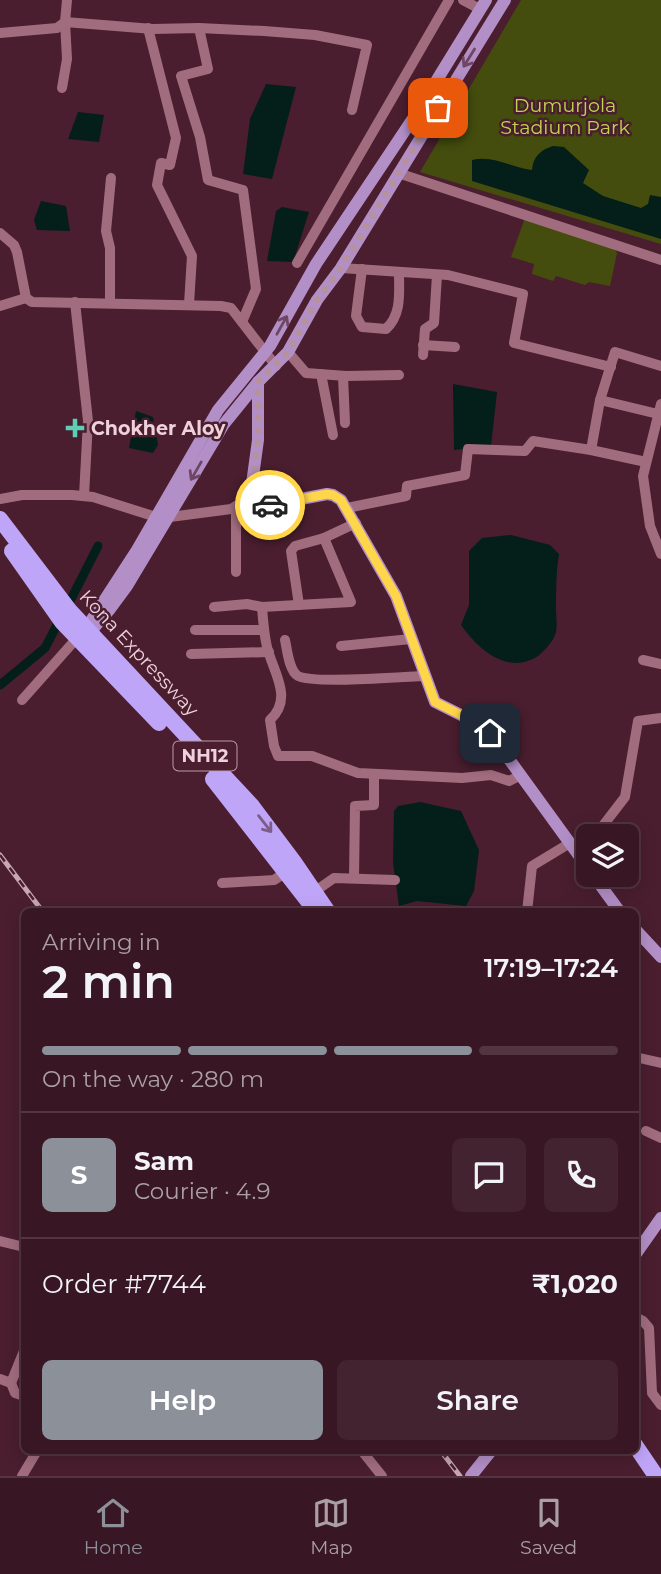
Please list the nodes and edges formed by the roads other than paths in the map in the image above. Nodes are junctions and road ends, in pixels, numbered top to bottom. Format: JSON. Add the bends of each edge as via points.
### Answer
{"nodes":[{"id":1,"x":67,"y":0,"type":"edge"},
{"id":2,"x":449,"y":0,"type":"edge"},
{"id":3,"x":463,"y":0,"type":"edge"},
{"id":4,"x":505,"y":0,"type":"edge"},
{"id":5,"x":483,"y":4,"type":"edge"},
{"id":6,"x":65,"y":22,"type":"junction"},
{"id":7,"x":199,"y":27,"type":"junction"},
{"id":8,"x":148,"y":28,"type":"junction"},
{"id":9,"x":0,"y":33,"type":"edge"},
{"id":10,"x":62,"y":88,"type":"dead end"},
{"id":11,"x":352,"y":110,"type":"dead end"},
{"id":12,"x":398,"y":173,"type":"junction"},
{"id":13,"x":111,"y":178,"type":"dead end"},
{"id":14,"x":0,"y":233,"type":"edge"},
{"id":15,"x":661,"y":260,"type":"edge"},
{"id":16,"x":297,"y":263,"type":"dead end"},
{"id":17,"x":341,"y":268,"type":"junction"},
{"id":18,"x":362,"y":269,"type":"junction"},
{"id":19,"x":399,"y":272,"type":"junction"},
{"id":20,"x":437,"y":275,"type":"junction"},
{"id":21,"x":26,"y":298,"type":"junction"},
{"id":22,"x":75,"y":302,"type":"junction"},
{"id":23,"x":110,"y":303,"type":"junction"},
{"id":24,"x":190,"y":304,"type":"junction"},
{"id":25,"x":0,"y":306,"type":"edge"},
{"id":26,"x":242,"y":322,"type":"junction"},
{"id":27,"x":455,"y":347,"type":"dead end"},
{"id":28,"x":288,"y":352,"type":"junction"},
{"id":29,"x":265,"y":353,"type":"junction"},
{"id":30,"x":276,"y":366,"type":"junction"},
{"id":31,"x":661,"y":366,"type":"edge"},
{"id":32,"x":611,"y":367,"type":"junction"},
{"id":33,"x":321,"y":374,"type":"junction"},
{"id":34,"x":400,"y":375,"type":"dead end"},
{"id":35,"x":343,"y":376,"type":"junction"},
{"id":36,"x":258,"y":382,"type":"junction"},
{"id":37,"x":600,"y":400,"type":"junction"},
{"id":38,"x":659,"y":409,"type":"edge"},
{"id":39,"x":345,"y":424,"type":"dead end"},
{"id":40,"x":333,"y":435,"type":"dead end"},
{"id":41,"x":656,"y":440,"type":"edge"},
{"id":42,"x":592,"y":450,"type":"junction"},
{"id":43,"x":646,"y":462,"type":"junction"},
{"id":44,"x":84,"y":496,"type":"junction"},
{"id":45,"x":251,"y":496,"type":"junction"},
{"id":46,"x":0,"y":499,"type":"edge"},
{"id":47,"x":236,"y":506,"type":"junction"},
{"id":48,"x":346,"y":508,"type":"junction"},
{"id":49,"x":156,"y":517,"type":"junction"},
{"id":50,"x":170,"y":517,"type":"junction"},
{"id":51,"x":0,"y":519,"type":"edge"},
{"id":52,"x":356,"y":523,"type":"junction"},
{"id":53,"x":656,"y":528,"type":"edge"},
{"id":54,"x":0,"y":535,"type":"edge"},
{"id":55,"x":324,"y":538,"type":"junction"},
{"id":56,"x":661,"y":554,"type":"edge"},
{"id":57,"x":236,"y":572,"type":"dead end"},
{"id":58,"x":51,"y":597,"type":"junction"},
{"id":59,"x":299,"y":605,"type":"junction"},
{"id":60,"x":214,"y":607,"type":"dead end"},
{"id":61,"x":262,"y":607,"type":"junction"},
{"id":62,"x":195,"y":630,"type":"dead end"},
{"id":63,"x":264,"y":630,"type":"junction"},
{"id":64,"x":81,"y":637,"type":"junction"},
{"id":65,"x":411,"y":639,"type":"junction"},
{"id":66,"x":285,"y":640,"type":"dead end"},
{"id":67,"x":341,"y":646,"type":"dead end"},
{"id":68,"x":269,"y":652,"type":"junction"},
{"id":69,"x":191,"y":654,"type":"dead end"},
{"id":70,"x":643,"y":660,"type":"dead end"},
{"id":71,"x":661,"y":664,"type":"edge"},
{"id":72,"x":424,"y":676,"type":"junction"},
{"id":73,"x":22,"y":700,"type":"dead end"},
{"id":74,"x":661,"y":718,"type":"edge"},
{"id":75,"x":374,"y":775,"type":"junction"},
{"id":76,"x":522,"y":775,"type":"junction"},
{"id":77,"x":604,"y":824,"type":"edge"},
{"id":78,"x":570,"y":843,"type":"junction"},
{"id":79,"x":576,"y":849,"type":"edge"},
{"id":80,"x":286,"y":872,"type":"junction"},
{"id":81,"x":354,"y":878,"type":"junction"},
{"id":82,"x":395,"y":880,"type":"dead end"},
{"id":83,"x":222,"y":883,"type":"dead end"},
{"id":84,"x":602,"y":887,"type":"edge"},
{"id":85,"x":314,"y":891,"type":"junction"},
{"id":86,"x":313,"y":908,"type":"edge"},
{"id":87,"x":325,"y":908,"type":"edge"},
{"id":88,"x":527,"y":908,"type":"edge"},
{"id":89,"x":617,"y":908,"type":"edge"},
{"id":90,"x":639,"y":933,"type":"edge"},
{"id":91,"x":661,"y":957,"type":"edge"},
{"id":92,"x":639,"y":1058,"type":"edge"},
{"id":93,"x":661,"y":1063,"type":"edge"},
{"id":94,"x":646,"y":1131,"type":"dead end"},
{"id":95,"x":661,"y":1138,"type":"edge"},
{"id":96,"x":660,"y":1223,"type":"edge"},
{"id":97,"x":0,"y":1241,"type":"edge"},
{"id":98,"x":21,"y":1246,"type":"edge"},
{"id":99,"x":639,"y":1249,"type":"edge"},
{"id":100,"x":639,"y":1319,"type":"edge"},
{"id":101,"x":661,"y":1353,"type":"edge"},
{"id":102,"x":21,"y":1356,"type":"edge"},
{"id":103,"x":650,"y":1360,"type":"junction"},
{"id":104,"x":5,"y":1381,"type":"edge"},
{"id":105,"x":21,"y":1395,"type":"edge"},
{"id":106,"x":661,"y":1405,"type":"edge"},
{"id":107,"x":639,"y":1451,"type":"edge"},
{"id":108,"x":35,"y":1454,"type":"edge"},
{"id":109,"x":364,"y":1454,"type":"edge"},
{"id":110,"x":489,"y":1454,"type":"edge"},
{"id":111,"x":629,"y":1454,"type":"edge"},
{"id":112,"x":22,"y":1476,"type":"edge"},
{"id":113,"x":382,"y":1476,"type":"edge"},
{"id":114,"x":471,"y":1476,"type":"edge"},
{"id":115,"x":644,"y":1476,"type":"edge"},
{"id":116,"x":656,"y":1476,"type":"edge"}],
"edges":[{"from":1,"to":6,"type":"street"},
{"from":2,"to":16,"type":"street"},
{"from":3,"to":5,"type":"street"},
{"from":4,"to":12,"type":"main road","one_way":true},
{"from":29,"to":5,"type":"main road","one_way":true,"via":[[316,264]]},
{"from":6,"to":8,"type":"street"},
{"from":6,"to":9,"type":"street","via":[[57,27]]},
{"from":6,"to":10,"type":"street","via":[[67,59]]},
{"from":7,"to":8,"type":"street"},
{"from":7,"to":11,"type":"street","via":[[316,35],[367,45]]},
{"from":7,"to":26,"type":"street","via":[[208,68],[181,76],[208,180],[243,190],[256,289]]},
{"from":8,"to":24,"type":"street","via":[[176,138],[170,165],[161,163],[157,185],[192,257]]},
{"from":12,"to":15,"type":"street"},
{"from":12,"to":17,"type":"main road"},
{"from":13,"to":23,"type":"street","via":[[106,231],[111,257]]},
{"from":14,"to":21,"type":"street","via":[[17,252]]},
{"from":17,"to":18,"type":"street"},
{"from":17,"to":28,"type":"main road"},
{"from":18,"to":19,"type":"street"},
{"from":18,"to":19,"type":"street","via":[[356,316],[362,327],[386,329],[398,308]]},
{"from":19,"to":20,"type":"street"},
{"from":20,"to":27,"type":"street","via":[[434,323],[425,329],[423,350]]},
{"from":20,"to":32,"type":"street","via":[[523,294],[514,343]]},
{"from":21,"to":22,"type":"street"},
{"from":21,"to":25,"type":"street"},
{"from":22,"to":23,"type":"street"},
{"from":22,"to":44,"type":"street","via":[[88,421]]},
{"from":23,"to":24,"type":"street"},
{"from":24,"to":26,"type":"street","via":[[231,308]]},
{"from":26,"to":29,"type":"street"},
{"from":28,"to":30,"type":"main road"},
{"from":28,"to":33,"type":"street","via":[[303,372]]},
{"from":29,"to":30,"type":"street"},
{"from":29,"to":49,"type":"main road","via":[[218,410]]},
{"from":30,"to":36,"type":"main road"},
{"from":31,"to":32,"type":"street","via":[[615,352]]},
{"from":32,"to":37,"type":"street"},
{"from":33,"to":35,"type":"street"},
{"from":33,"to":40,"type":"street"},
{"from":34,"to":35,"type":"street"},
{"from":35,"to":39,"type":"street"},
{"from":36,"to":45,"type":"main road","via":[[258,440]]},
{"from":36,"to":50,"type":"main road","one_way":true,"via":[[224,424]]},
{"from":37,"to":38,"type":"street"},
{"from":37,"to":42,"type":"street"},
{"from":38,"to":41,"type":"street"},
{"from":41,"to":43,"type":"street"},
{"from":42,"to":43,"type":"street"},
{"from":42,"to":48,"type":"street","via":[[534,441],[525,451],[468,449],[465,475],[407,486],[406,496]]},
{"from":43,"to":53,"type":"street","via":[[643,476]]},
{"from":44,"to":46,"type":"street"},
{"from":44,"to":49,"type":"street"},
{"from":45,"to":47,"type":"street"},
{"from":45,"to":48,"type":"main road","via":[[257,503],[270,505],[333,495]]},
{"from":47,"to":50,"type":"street"},
{"from":47,"to":57,"type":"street"},
{"from":48,"to":52,"type":"main road"},
{"from":49,"to":50,"type":"street"},
{"from":49,"to":64,"type":"main road"},
{"from":50,"to":64,"type":"main road","via":[[127,586]]},
{"from":51,"to":58,"type":"highway","name":"Kona Expressway","number":"NH12"},
{"from":52,"to":55,"type":"street"},
{"from":52,"to":65,"type":"main road","via":[[396,596]]},
{"from":53,"to":56,"type":"street"},
{"from":54,"to":58,"type":"highway","name":"Kona Expressway","number":"NH12"},
{"from":55,"to":59,"type":"street","via":[[291,551]]},
{"from":55,"to":59,"type":"street","via":[[351,602]]},
{"from":58,"to":64,"type":"highway","name":"Kona Expressway","number":"NH12"},
{"from":59,"to":61,"type":"street"},
{"from":60,"to":61,"type":"street"},
{"from":61,"to":63,"type":"street"},
{"from":62,"to":63,"type":"street"},
{"from":63,"to":68,"type":"street"},
{"from":64,"to":73,"type":"street"},
{"from":64,"to":80,"type":"highway","name":"Kona Expressway","number":"NH12","via":[[220,787]]},
{"from":64,"to":85,"type":"highway","name":"Kona Expressway","number":"NH12","one_way":true,"via":[[251,806]]},
{"from":65,"to":67,"type":"street"},
{"from":65,"to":72,"type":"main road"},
{"from":66,"to":72,"type":"street","via":[[298,676],[320,680]]},
{"from":68,"to":69,"type":"street"},
{"from":68,"to":75,"type":"street","via":[[282,704],[270,720],[278,756],[312,756]]},
{"from":70,"to":71,"type":"street"},
{"from":72,"to":76,"type":"main road","via":[[435,702],[483,726]]},
{"from":74,"to":77,"type":"street","via":[[638,721],[625,797]]},
{"from":75,"to":76,"type":"street","via":[[491,775],[509,781]]},
{"from":75,"to":81,"type":"street","via":[[374,805],[355,806]]},
{"from":76,"to":78,"type":"main road"},
{"from":78,"to":79,"type":"main road"},
{"from":78,"to":88,"type":"street","via":[[532,866]]},
{"from":80,"to":83,"type":"street","via":[[274,880]]},
{"from":80,"to":86,"type":"highway","name":"Kona Expressway","number":"NH12"},
{"from":81,"to":82,"type":"street"},
{"from":81,"to":85,"type":"street","via":[[334,878]]},
{"from":84,"to":89,"type":"main road"},
{"from":85,"to":87,"type":"highway","name":"Kona Expressway","number":"NH12"},
{"from":90,"to":91,"type":"main road"},
{"from":92,"to":93,"type":"street"},
{"from":94,"to":95,"type":"street"},
{"from":96,"to":99,"type":"main road"},
{"from":97,"to":98,"type":"street"},
{"from":100,"to":103,"type":"street","via":[[649,1328]]},
{"from":101,"to":103,"type":"street"},
{"from":102,"to":104,"type":"street"},
{"from":103,"to":106,"type":"street","via":[[652,1394]]},
{"from":104,"to":105,"type":"street"},
{"from":107,"to":116,"type":"highway"},
{"from":108,"to":112,"type":"street"},
{"from":109,"to":113,"type":"street"},
{"from":110,"to":114,"type":"main road"},
{"from":111,"to":115,"type":"highway"}]}
